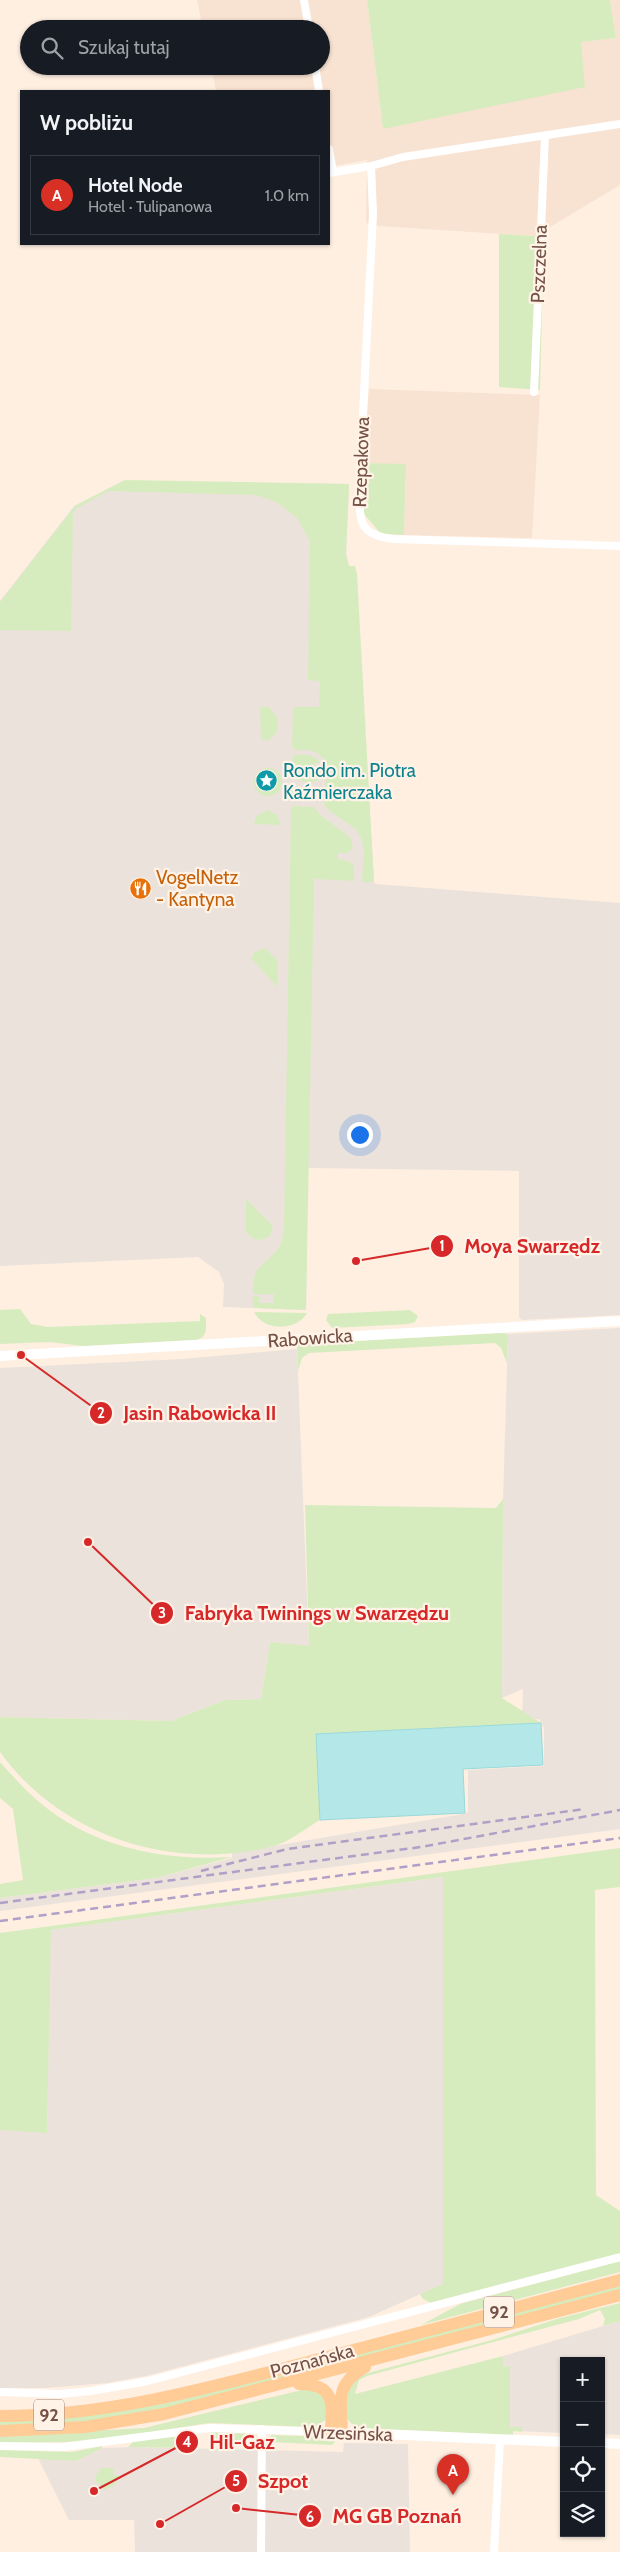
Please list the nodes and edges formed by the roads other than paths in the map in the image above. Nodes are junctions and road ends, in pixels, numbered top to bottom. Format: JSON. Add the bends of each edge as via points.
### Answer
{"nodes":[{"id":1,"x":304,"y":0,"type":"edge"},
{"id":2,"x":307,"y":20,"type":"edge"},
{"id":3,"x":316,"y":75,"type":"edge"},
{"id":4,"x":319,"y":90,"type":"edge"},
{"id":5,"x":620,"y":124,"type":"edge"},
{"id":6,"x":544,"y":136,"type":"junction"},
{"id":7,"x":371,"y":166,"type":"junction"},
{"id":8,"x":331,"y":172,"type":"edge"},
{"id":9,"x":534,"y":392,"type":"dead end"},
{"id":10,"x":620,"y":546,"type":"edge"},
{"id":11,"x":620,"y":1321,"type":"edge"},
{"id":12,"x":0,"y":1356,"type":"edge"},
{"id":13,"x":620,"y":2257,"type":"edge"},
{"id":14,"x":620,"y":2280,"type":"edge"},
{"id":15,"x":620,"y":2295,"type":"edge"},
{"id":16,"x":375,"y":2360,"type":"junction"},
{"id":17,"x":282,"y":2385,"type":"junction"},
{"id":18,"x":0,"y":2392,"type":"edge"},
{"id":19,"x":0,"y":2416,"type":"edge"},
{"id":20,"x":262,"y":2429,"type":"junction"},
{"id":21,"x":0,"y":2431,"type":"edge"},
{"id":22,"x":337,"y":2432,"type":"junction"},
{"id":23,"x":500,"y":2439,"type":"junction"},
{"id":24,"x":560,"y":2442,"type":"edge"},
{"id":25,"x":605,"y":2443,"type":"edge"},
{"id":26,"x":620,"y":2444,"type":"edge"},
{"id":27,"x":0,"y":2446,"type":"edge"},
{"id":28,"x":261,"y":2552,"type":"edge"},
{"id":29,"x":494,"y":2552,"type":"edge"}],
"edges":[{"from":1,"to":2,"type":"street"},
{"from":3,"to":4,"type":"street"},
{"from":5,"to":6,"type":"street"},
{"from":6,"to":7,"type":"street","via":[[402,157]]},
{"from":6,"to":9,"type":"street","name":"Pszczelna"},
{"from":7,"to":8,"type":"street"},
{"from":7,"to":10,"type":"street","name":"Rzepakowa","via":[[373,214],[360,521],[366,530],[378,537],[393,539]]},
{"from":11,"to":12,"type":"street","name":"Rabowicka"},
{"from":13,"to":18,"type":"street","via":[[148,2381],[75,2392]]},
{"from":14,"to":19,"type":"main road","name":"Poznańska","number":"92","via":[[185,2394],[98,2411]]},
{"from":15,"to":16,"type":"main road","name":"Poznańska","number":"92"},
{"from":16,"to":17,"type":"main road","name":"Poznańska","number":"92"},
{"from":16,"to":22,"type":"main road","via":[[351,2375],[342,2388]]},
{"from":17,"to":21,"type":"main road","name":"Poznańska","number":"92","via":[[117,2423]]},
{"from":17,"to":22,"type":"main road","via":[[315,2384],[326,2391],[332,2402]]},
{"from":20,"to":22,"type":"street","name":"Wrzesińska"},
{"from":20,"to":27,"type":"street","name":"Wrzesińska","via":[[205,2428],[64,2446]]},
{"from":20,"to":28,"type":"street"},
{"from":22,"to":23,"type":"street","name":"Wrzesińska"},
{"from":23,"to":24,"type":"street","name":"Wrzesińska"},
{"from":23,"to":29,"type":"street"},
{"from":25,"to":26,"type":"street"}]}
